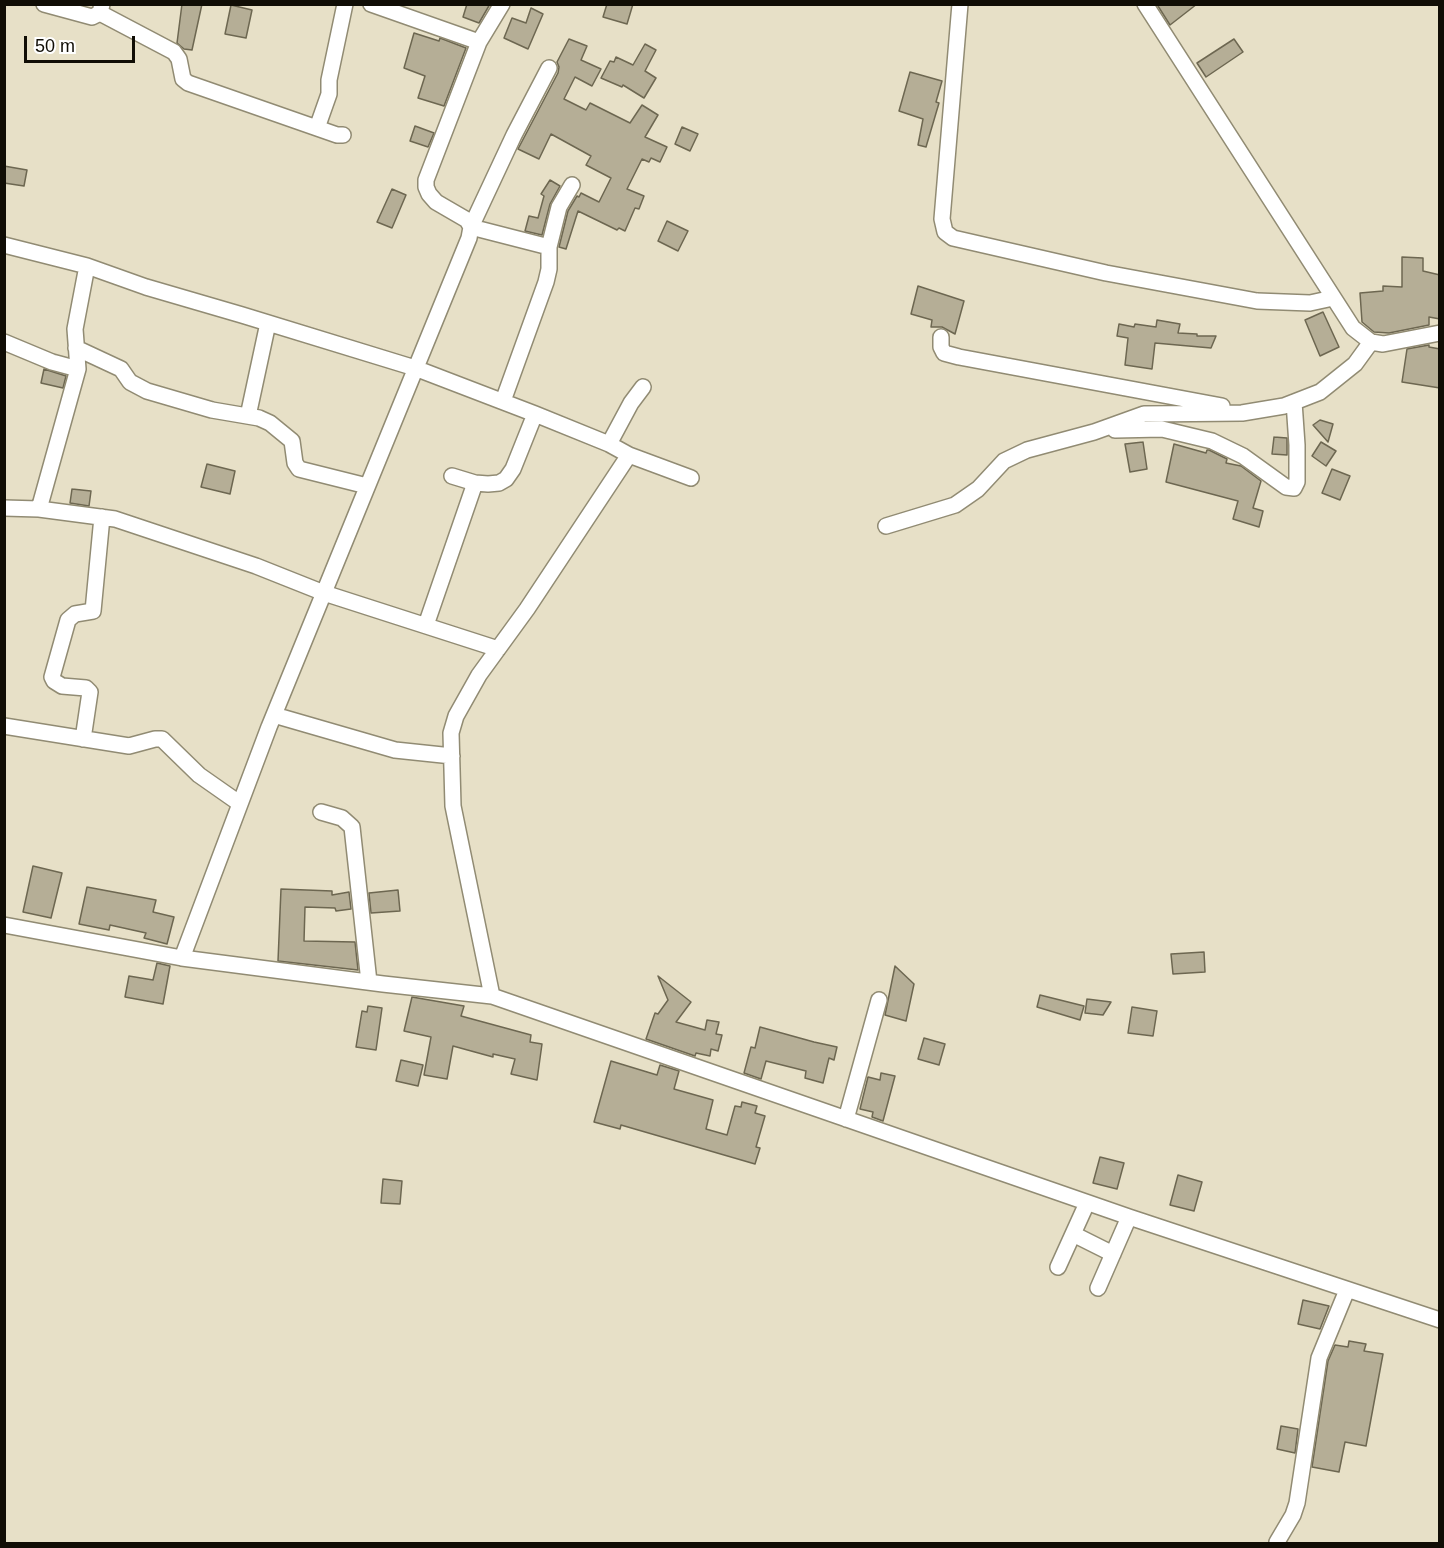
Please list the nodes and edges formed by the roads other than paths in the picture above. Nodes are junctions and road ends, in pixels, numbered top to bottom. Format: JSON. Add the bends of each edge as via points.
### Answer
{"nodes":[{"id":1,"x":44,"y":4,"type":"edge"},
{"id":2,"x":345,"y":4,"type":"edge"},
{"id":3,"x":371,"y":4,"type":"edge"},
{"id":4,"x":502,"y":4,"type":"edge"},
{"id":5,"x":960,"y":4,"type":"edge"},
{"id":6,"x":1145,"y":4,"type":"edge"},
{"id":7,"x":101,"y":9,"type":"edge"},
{"id":8,"x":479,"y":42,"type":"junction"},
{"id":9,"x":549,"y":68,"type":"dead end"},
{"id":10,"x":317,"y":128,"type":"junction"},
{"id":11,"x":343,"y":135,"type":"dead end"},
{"id":12,"x":572,"y":185,"type":"dead end"},
{"id":13,"x":471,"y":227,"type":"junction"},
{"id":14,"x":4,"y":245,"type":"edge"},
{"id":15,"x":549,"y":247,"type":"junction"},
{"id":16,"x":87,"y":266,"type":"junction"},
{"id":17,"x":1333,"y":298,"type":"junction"},
{"id":18,"x":268,"y":323,"type":"junction"},
{"id":19,"x":1440,"y":333,"type":"edge"},
{"id":20,"x":941,"y":337,"type":"dead end"},
{"id":21,"x":4,"y":342,"type":"edge"},
{"id":22,"x":1371,"y":342,"type":"junction"},
{"id":23,"x":76,"y":348,"type":"junction"},
{"id":24,"x":415,"y":368,"type":"junction"},
{"id":25,"x":78,"y":369,"type":"junction"},
{"id":26,"x":644,"y":387,"type":"dead end"},
{"id":27,"x":503,"y":401,"type":"junction"},
{"id":28,"x":1294,"y":402,"type":"junction"},
{"id":29,"x":1242,"y":413,"type":"junction"},
{"id":30,"x":535,"y":414,"type":"junction"},
{"id":31,"x":248,"y":416,"type":"junction"},
{"id":32,"x":1094,"y":432,"type":"junction"},
{"id":33,"x":609,"y":444,"type":"junction"},
{"id":34,"x":629,"y":455,"type":"junction"},
{"id":35,"x":452,"y":476,"type":"dead end"},
{"id":36,"x":691,"y":478,"type":"dead end"},
{"id":37,"x":475,"y":483,"type":"junction"},
{"id":38,"x":367,"y":486,"type":"junction"},
{"id":39,"x":4,"y":508,"type":"edge"},
{"id":40,"x":39,"y":509,"type":"junction"},
{"id":41,"x":102,"y":516,"type":"junction"},
{"id":42,"x":886,"y":526,"type":"dead end"},
{"id":43,"x":324,"y":592,"type":"junction"},
{"id":44,"x":426,"y":625,"type":"junction"},
{"id":45,"x":498,"y":649,"type":"junction"},
{"id":46,"x":274,"y":715,"type":"junction"},
{"id":47,"x":4,"y":726,"type":"edge"},
{"id":48,"x":83,"y":739,"type":"junction"},
{"id":49,"x":452,"y":756,"type":"junction"},
{"id":50,"x":239,"y":803,"type":"junction"},
{"id":51,"x":321,"y":812,"type":"dead end"},
{"id":52,"x":4,"y":925,"type":"edge"},
{"id":53,"x":182,"y":958,"type":"junction"},
{"id":54,"x":369,"y":982,"type":"junction"},
{"id":55,"x":492,"y":996,"type":"junction"},
{"id":56,"x":879,"y":1000,"type":"dead end"},
{"id":57,"x":846,"y":1119,"type":"junction"},
{"id":58,"x":1087,"y":1203,"type":"junction"},
{"id":59,"x":1129,"y":1217,"type":"junction"},
{"id":60,"x":1073,"y":1234,"type":"junction"},
{"id":61,"x":1113,"y":1254,"type":"junction"},
{"id":62,"x":1058,"y":1267,"type":"dead end"},
{"id":63,"x":1098,"y":1288,"type":"dead end"},
{"id":64,"x":1347,"y":1290,"type":"junction"},
{"id":65,"x":1440,"y":1320,"type":"edge"},
{"id":66,"x":1276,"y":1542,"type":"dead end"}],
"edges":[{"from":1,"to":7,"type":"street","via":[[93,17]]},
{"from":2,"to":10,"type":"street","via":[[329,94]]},
{"from":3,"to":8,"type":"street"},
{"from":4,"to":8,"type":"street"},
{"from":5,"to":17,"type":"street","via":[[942,219],[945,232],[953,238],[1106,273],[1257,301],[1310,303]]},
{"from":6,"to":17,"type":"street"},
{"from":7,"to":10,"type":"street","via":[[174,52],[188,83]]},
{"from":8,"to":13,"type":"street","via":[[426,188],[436,202],[467,220]]},
{"from":9,"to":13,"type":"street"},
{"from":10,"to":11,"type":"street"},
{"from":12,"to":15,"type":"street","via":[[560,207]]},
{"from":13,"to":15,"type":"street"},
{"from":13,"to":24,"type":"street"},
{"from":14,"to":16,"type":"street"},
{"from":15,"to":27,"type":"street","via":[[546,282]]},
{"from":16,"to":18,"type":"street"},
{"from":16,"to":23,"type":"street","via":[[75,328]]},
{"from":17,"to":22,"type":"street","via":[[1353,328]]},
{"from":18,"to":24,"type":"street"},
{"from":18,"to":31,"type":"street"},
{"from":19,"to":22,"type":"street","via":[[1383,344]]},
{"from":20,"to":29,"type":"street","via":[[945,353],[1220,405]]},
{"from":21,"to":25,"type":"street"},
{"from":22,"to":28,"type":"street","via":[[1355,364],[1320,392]]},
{"from":23,"to":25,"type":"street"},
{"from":23,"to":31,"type":"street","via":[[121,369],[130,382],[147,391]]},
{"from":24,"to":27,"type":"street"},
{"from":24,"to":38,"type":"street"},
{"from":25,"to":40,"type":"street"},
{"from":26,"to":33,"type":"street"},
{"from":27,"to":30,"type":"street"},
{"from":28,"to":29,"type":"street"},
{"from":28,"to":32,"type":"street","via":[[1298,445],[1294,488],[1286,487],[1225,446],[1202,438],[1162,429]]},
{"from":29,"to":32,"type":"street","via":[[1144,414]]},
{"from":30,"to":33,"type":"street"},
{"from":30,"to":37,"type":"street","via":[[506,479],[499,483]]},
{"from":31,"to":38,"type":"street","via":[[270,423],[292,441],[299,469]]},
{"from":32,"to":42,"type":"street","via":[[1012,456],[955,505]]},
{"from":33,"to":34,"type":"street"},
{"from":34,"to":36,"type":"street"},
{"from":34,"to":45,"type":"street"},
{"from":35,"to":37,"type":"street"},
{"from":37,"to":44,"type":"street"},
{"from":38,"to":43,"type":"street"},
{"from":39,"to":40,"type":"street"},
{"from":40,"to":41,"type":"street"},
{"from":41,"to":43,"type":"street"},
{"from":41,"to":48,"type":"street","via":[[93,611],[75,614],[68,620],[52,677],[62,686],[86,688],[90,692]]},
{"from":43,"to":44,"type":"street"},
{"from":43,"to":46,"type":"street"},
{"from":44,"to":45,"type":"street"},
{"from":45,"to":49,"type":"street","via":[[456,716],[451,733]]},
{"from":46,"to":49,"type":"street","via":[[395,750]]},
{"from":46,"to":50,"type":"street"},
{"from":47,"to":48,"type":"street"},
{"from":48,"to":50,"type":"street","via":[[129,746],[162,739],[199,775]]},
{"from":49,"to":55,"type":"street","via":[[453,806]]},
{"from":50,"to":53,"type":"street"},
{"from":51,"to":54,"type":"street","via":[[342,818],[352,827]]},
{"from":52,"to":53,"type":"street"},
{"from":53,"to":54,"type":"street"},
{"from":54,"to":55,"type":"street"},
{"from":55,"to":57,"type":"street"},
{"from":56,"to":57,"type":"street"},
{"from":57,"to":58,"type":"street"},
{"from":58,"to":59,"type":"street"},
{"from":58,"to":60,"type":"street"},
{"from":59,"to":61,"type":"street"},
{"from":59,"to":64,"type":"street"},
{"from":60,"to":61,"type":"street"},
{"from":60,"to":62,"type":"street"},
{"from":61,"to":63,"type":"street"},
{"from":64,"to":65,"type":"street"},
{"from":64,"to":66,"type":"street","via":[[1319,1358],[1297,1503]]}]}
